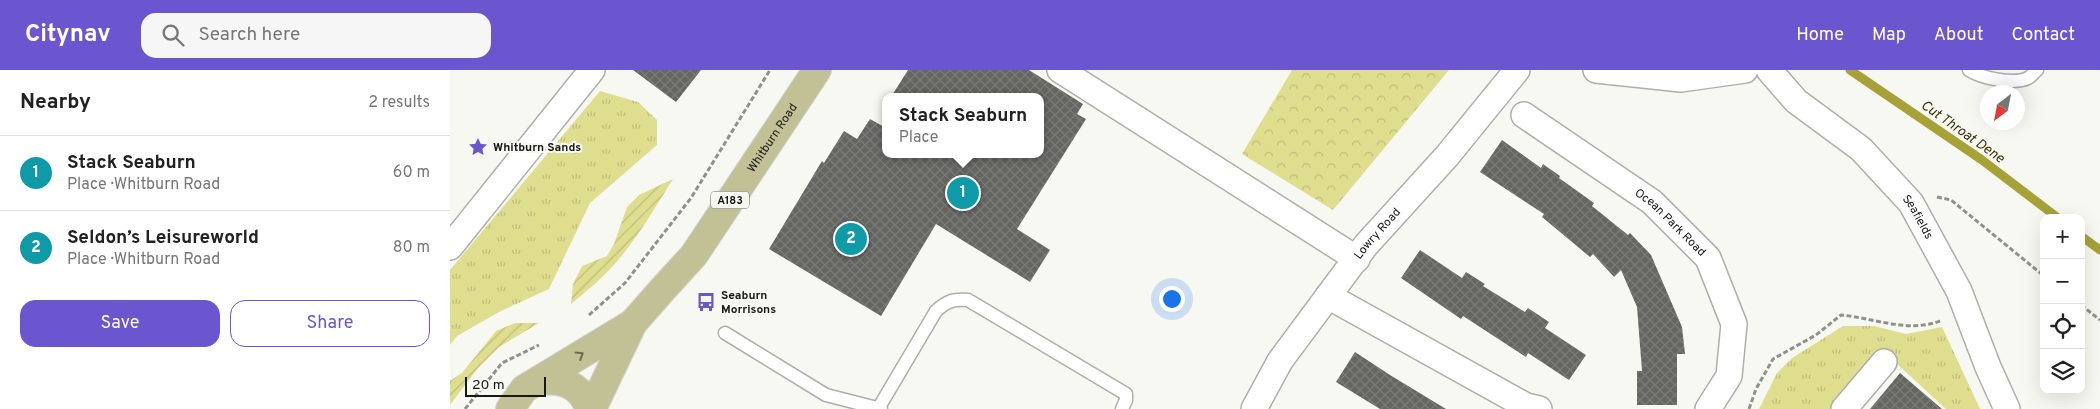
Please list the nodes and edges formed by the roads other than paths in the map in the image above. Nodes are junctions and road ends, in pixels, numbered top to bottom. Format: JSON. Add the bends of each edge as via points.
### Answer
{"nodes":[{"id":1,"x":592,"y":70,"type":"edge"},
{"id":2,"x":817,"y":70,"type":"edge"},
{"id":3,"x":1060,"y":70,"type":"edge"},
{"id":4,"x":1517,"y":70,"type":"edge"},
{"id":5,"x":1596,"y":70,"type":"edge"},
{"id":6,"x":1745,"y":70,"type":"edge"},
{"id":7,"x":1770,"y":70,"type":"edge"},
{"id":8,"x":1969,"y":70,"type":"edge"},
{"id":9,"x":2037,"y":70,"type":"edge"},
{"id":10,"x":1524,"y":114,"type":"dead end"},
{"id":11,"x":450,"y":247,"type":"edge"},
{"id":12,"x":1357,"y":259,"type":"junction"},
{"id":13,"x":1328,"y":296,"type":"junction"},
{"id":14,"x":633,"y":322,"type":"junction"},
{"id":15,"x":725,"y":333,"type":"dead end"},
{"id":16,"x":1884,"y":362,"type":"dead end"},
{"id":17,"x":538,"y":380,"type":"junction"},
{"id":18,"x":512,"y":407,"type":"edge"},
{"id":19,"x":590,"y":409,"type":"edge"},
{"id":20,"x":879,"y":409,"type":"edge"},
{"id":21,"x":1122,"y":409,"type":"edge"},
{"id":22,"x":1254,"y":409,"type":"edge"},
{"id":23,"x":1539,"y":409,"type":"edge"},
{"id":24,"x":1708,"y":409,"type":"edge"},
{"id":25,"x":1844,"y":409,"type":"edge"},
{"id":26,"x":2007,"y":409,"type":"edge"}],
"edges":[{"from":1,"to":11,"type":"street"},
{"from":2,"to":14,"type":"main road","name":"Whitburn Road","number":"A183","via":[[694,255]]},
{"from":3,"to":12,"type":"street"},
{"from":4,"to":12,"type":"street","name":"Lowry Road"},
{"from":5,"to":6,"type":"street","via":[[1681,79]]},
{"from":7,"to":26,"type":"street","name":"Seafields","via":[[1796,101],[1861,149],[1911,203],[1959,291]]},
{"from":8,"to":9,"type":"lane","via":[[2003,81],[2028,79]]},
{"from":10,"to":24,"type":"street","name":"Ocean Park Road","via":[[1652,202],[1708,258],[1734,324],[1729,376]]},
{"from":12,"to":13,"type":"street","name":"Lowry Road"},
{"from":13,"to":22,"type":"street","name":"Lowry Road","via":[[1280,361]]},
{"from":13,"to":23,"type":"street","via":[[1526,406]]},
{"from":17,"to":14,"type":"main road","number":"A183","one_way":true},
{"from":14,"to":19,"type":"main road","number":"A183"},
{"from":15,"to":20,"type":"lane","via":[[826,395]]},
{"from":16,"to":25,"type":"street"},
{"from":17,"to":18,"type":"main road","number":"A183","via":[[524,389]]},
{"from":17,"to":19,"type":"main road","number":"A183","via":[[556,379],[573,386]]},
{"from":20,"to":21,"type":"lane","via":[[936,311],[955,299],[968,300],[1126,394]]}]}
